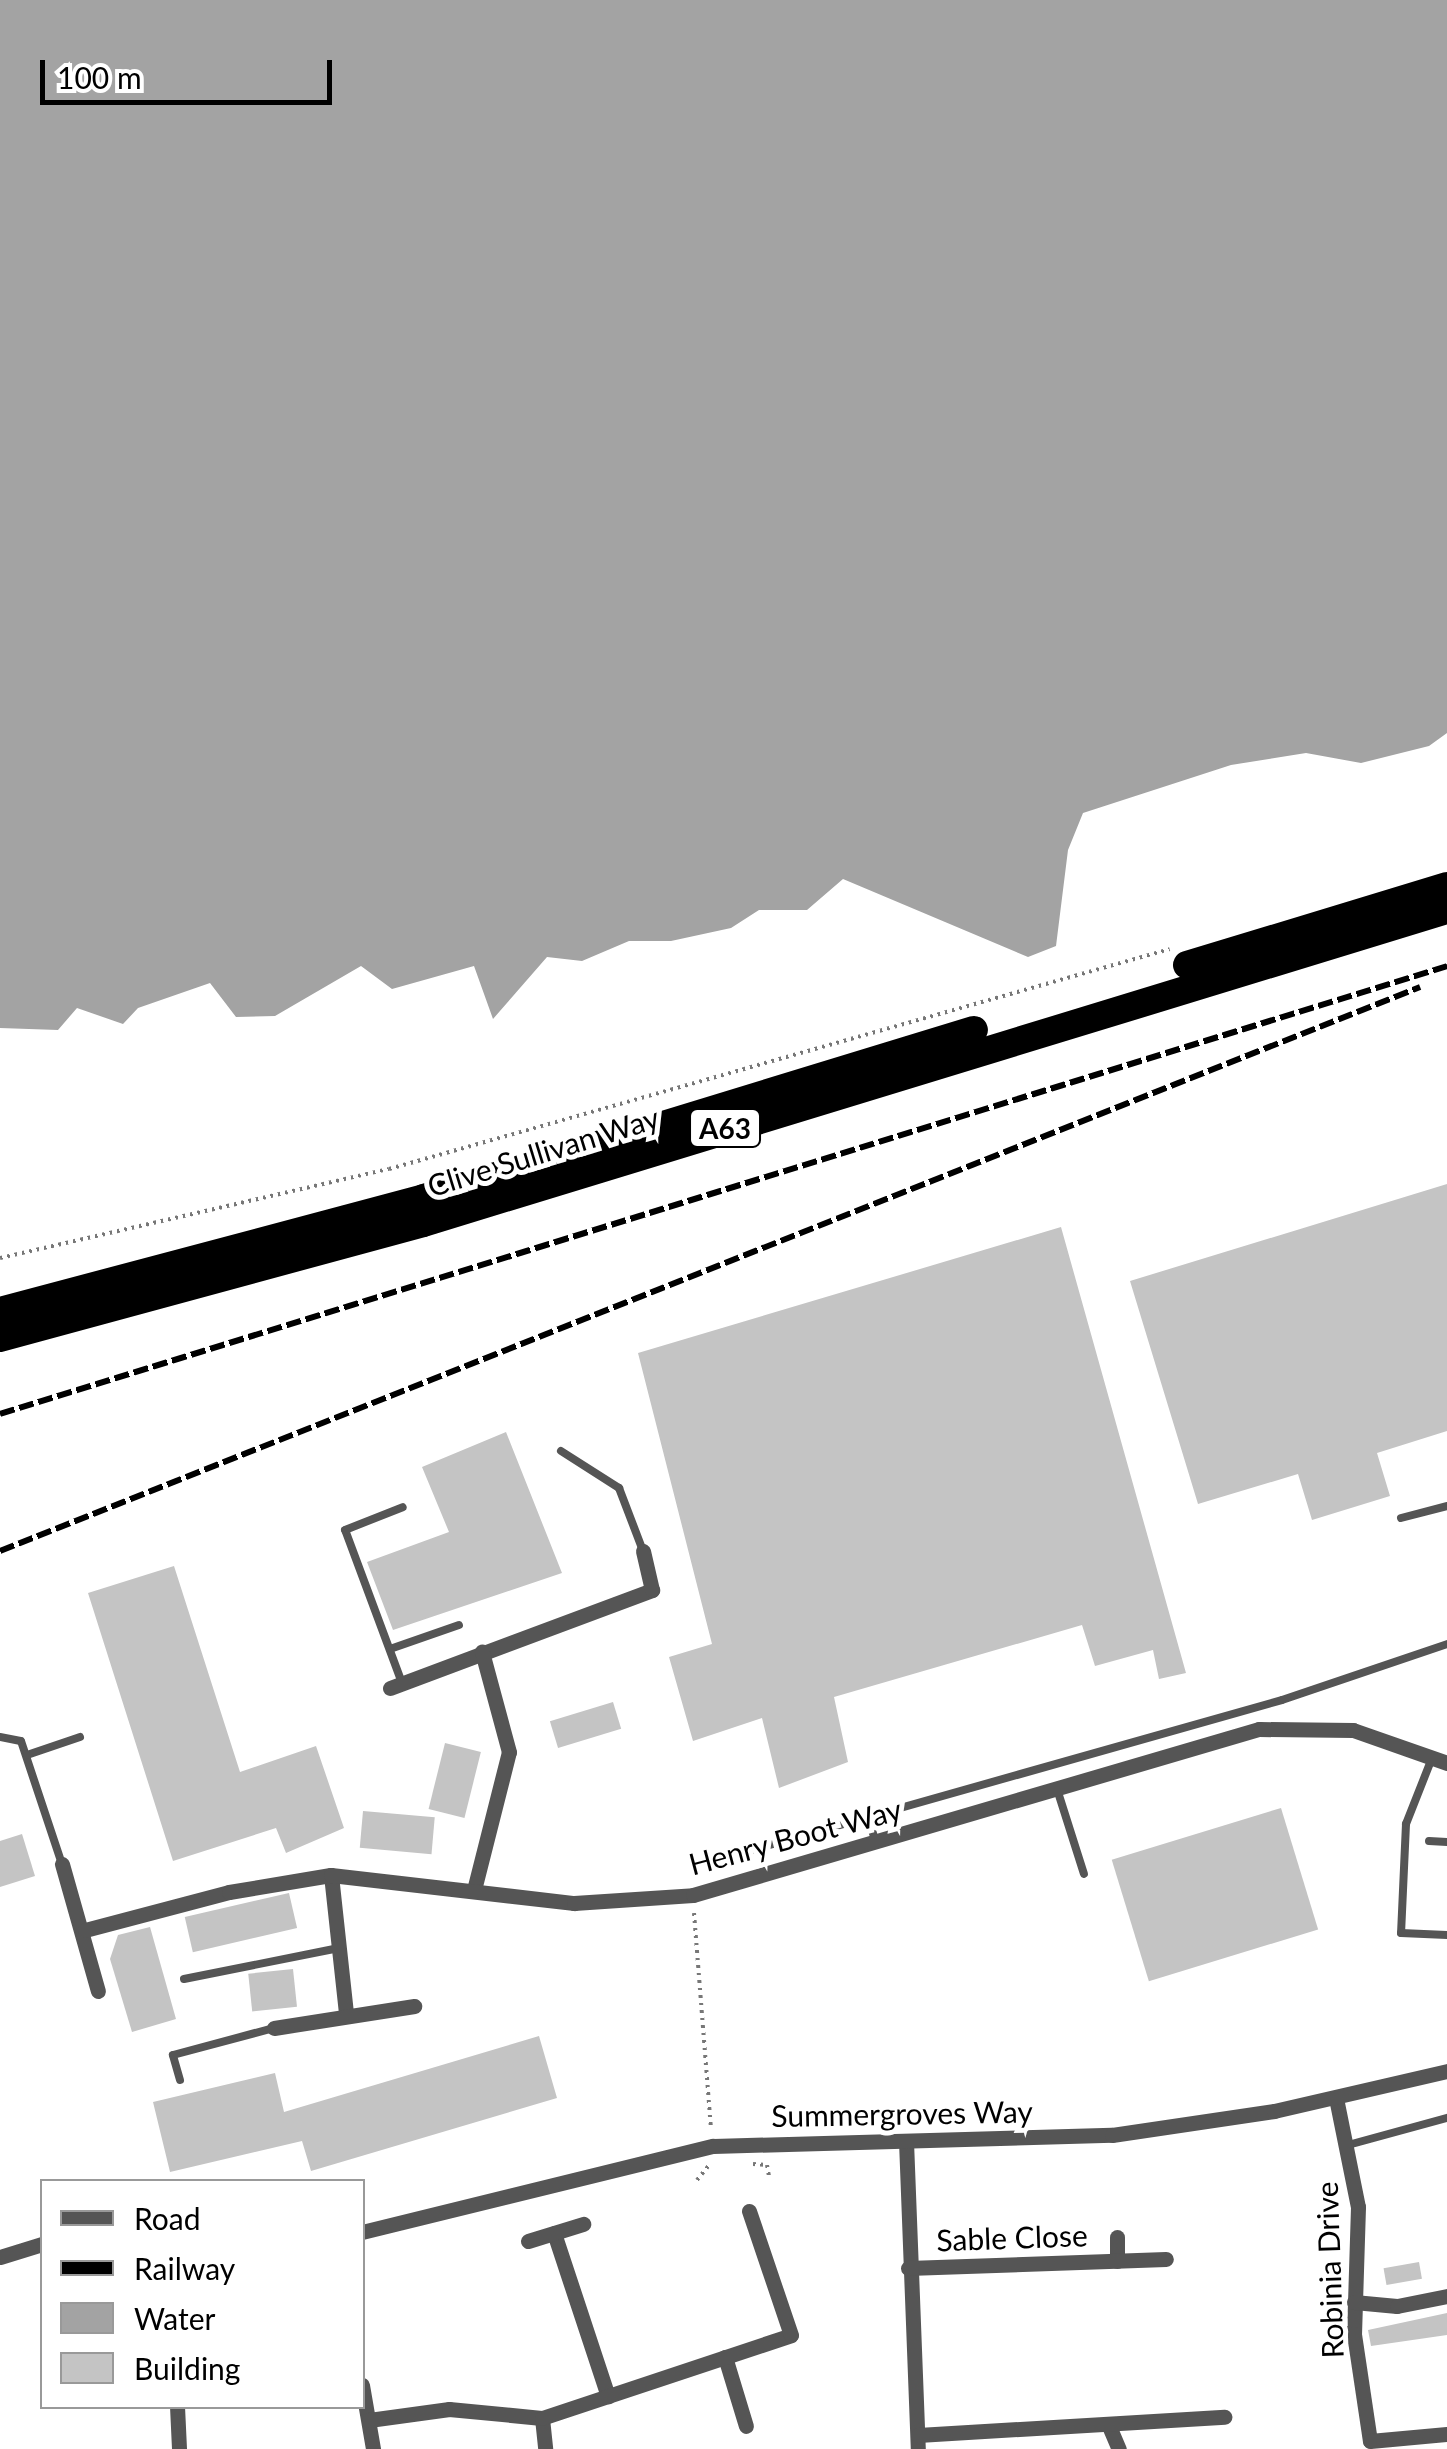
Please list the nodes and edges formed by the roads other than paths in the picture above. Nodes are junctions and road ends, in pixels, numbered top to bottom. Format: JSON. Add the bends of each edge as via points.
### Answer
{"nodes":[{"id":1,"x":1447,"y":886,"type":"edge"},
{"id":2,"x":1447,"y":910,"type":"edge"},
{"id":3,"x":0,"y":1311,"type":"edge"},
{"id":4,"x":0,"y":1338,"type":"edge"},
{"id":5,"x":561,"y":1451,"type":"dead end"},
{"id":6,"x":1447,"y":1506,"type":"edge"},
{"id":7,"x":403,"y":1507,"type":"dead end"},
{"id":8,"x":1402,"y":1518,"type":"dead end"},
{"id":9,"x":644,"y":1551,"type":"joint"},
{"id":10,"x":459,"y":1626,"type":"dead end"},
{"id":11,"x":1447,"y":1644,"type":"edge"},
{"id":12,"x":390,"y":1649,"type":"junction"},
{"id":13,"x":482,"y":1652,"type":"junction"},
{"id":14,"x":396,"y":1686,"type":"joint"},
{"id":15,"x":0,"y":1737,"type":"edge"},
{"id":16,"x":80,"y":1737,"type":"dead end"},
{"id":17,"x":1134,"y":1742,"type":"junction"},
{"id":18,"x":26,"y":1755,"type":"junction"},
{"id":19,"x":1440,"y":1760,"type":"edge"},
{"id":20,"x":1141,"y":1763,"type":"junction"},
{"id":21,"x":1057,"y":1790,"type":"junction"},
{"id":22,"x":868,"y":1817,"type":"junction"},
{"id":23,"x":1429,"y":1841,"type":"dead end"},
{"id":24,"x":1447,"y":1842,"type":"edge"},
{"id":25,"x":876,"y":1843,"type":"junction"},
{"id":26,"x":713,"y":1861,"type":"dead end"},
{"id":27,"x":62,"y":1864,"type":"joint"},
{"id":28,"x":1084,"y":1874,"type":"dead end"},
{"id":29,"x":331,"y":1875,"type":"junction"},
{"id":30,"x":475,"y":1886,"type":"junction"},
{"id":31,"x":85,"y":1930,"type":"junction"},
{"id":32,"x":1447,"y":1935,"type":"edge"},
{"id":33,"x":339,"y":1948,"type":"junction"},
{"id":34,"x":184,"y":1979,"type":"dead end"},
{"id":35,"x":98,"y":1990,"type":"dead end"},
{"id":36,"x":414,"y":2006,"type":"dead end"},
{"id":37,"x":346,"y":2014,"type":"junction"},
{"id":38,"x":274,"y":2028,"type":"joint"},
{"id":39,"x":1447,"y":2071,"type":"edge"},
{"id":40,"x":180,"y":2080,"type":"dead end"},
{"id":41,"x":1336,"y":2098,"type":"junction"},
{"id":42,"x":1447,"y":2118,"type":"edge"},
{"id":43,"x":906,"y":2141,"type":"junction"},
{"id":44,"x":1348,"y":2145,"type":"junction"},
{"id":45,"x":749,"y":2210,"type":"dead end"},
{"id":46,"x":583,"y":2224,"type":"dead end"},
{"id":47,"x":365,"y":2231,"type":"edge"},
{"id":48,"x":554,"y":2232,"type":"junction"},
{"id":49,"x":1118,"y":2237,"type":"dead end"},
{"id":50,"x":528,"y":2241,"type":"dead end"},
{"id":51,"x":40,"y":2245,"type":"edge"},
{"id":52,"x":0,"y":2257,"type":"edge"},
{"id":53,"x":1166,"y":2260,"type":"dead end"},
{"id":54,"x":1117,"y":2261,"type":"junction"},
{"id":55,"x":908,"y":2268,"type":"junction"},
{"id":56,"x":1447,"y":2296,"type":"edge"},
{"id":57,"x":1354,"y":2302,"type":"junction"},
{"id":58,"x":724,"y":2356,"type":"junction"},
{"id":59,"x":608,"y":2396,"type":"junction"},
{"id":60,"x":365,"y":2400,"type":"edge"},
{"id":61,"x":177,"y":2409,"type":"edge"},
{"id":62,"x":1224,"y":2416,"type":"dead end"},
{"id":63,"x":542,"y":2418,"type":"junction"},
{"id":64,"x":369,"y":2420,"type":"junction"},
{"id":65,"x":746,"y":2426,"type":"dead end"},
{"id":66,"x":1109,"y":2426,"type":"junction"},
{"id":67,"x":1447,"y":2434,"type":"edge"},
{"id":68,"x":918,"y":2442,"type":"edge"},
{"id":69,"x":1366,"y":2445,"type":"edge"},
{"id":70,"x":179,"y":2449,"type":"edge"},
{"id":71,"x":373,"y":2449,"type":"edge"},
{"id":72,"x":545,"y":2449,"type":"edge"},
{"id":73,"x":1120,"y":2449,"type":"edge"}],
"edges":[{"from":1,"to":3,"type":"highway","name":"Clive Sullivan Way","number":"A63","via":[[424,1198]]},
{"from":2,"to":4,"type":"highway","name":"Clive Sullivan Way","number":"A63","via":[[423,1223]]},
{"from":5,"to":9,"type":"lane","via":[[619,1488]]},
{"from":6,"to":8,"type":"lane"},
{"from":7,"to":12,"type":"lane","via":[[345,1530]]},
{"from":9,"to":13,"type":"street","via":[[652,1590]]},
{"from":10,"to":12,"type":"lane"},
{"from":11,"to":17,"type":"lane"},
{"from":12,"to":14,"type":"lane"},
{"from":13,"to":14,"type":"street"},
{"from":13,"to":30,"type":"street","via":[[509,1752]]},
{"from":15,"to":18,"type":"lane","via":[[21,1741]]},
{"from":16,"to":18,"type":"lane"},
{"from":17,"to":20,"type":"lane"},
{"from":17,"to":22,"type":"lane"},
{"from":18,"to":27,"type":"lane"},
{"from":19,"to":20,"type":"street","name":"Henry Boot Way","via":[[1354,1730],[1306,1725],[1260,1729]]},
{"from":19,"to":32,"type":"lane","via":[[1406,1824],[1400,1933]]},
{"from":20,"to":21,"type":"street","name":"Henry Boot Way"},
{"from":21,"to":25,"type":"street","name":"Henry Boot Way"},
{"from":21,"to":28,"type":"lane"},
{"from":22,"to":25,"type":"lane"},
{"from":22,"to":26,"type":"lane"},
{"from":23,"to":24,"type":"lane"},
{"from":25,"to":30,"type":"street","name":"Henry Boot Way","via":[[693,1895],[574,1903]]},
{"from":27,"to":31,"type":"street"},
{"from":29,"to":30,"type":"street","name":"Henry Boot Way"},
{"from":29,"to":31,"type":"street","name":"Henry Boot Way","via":[[229,1892]]},
{"from":29,"to":33,"type":"street"},
{"from":31,"to":35,"type":"street"},
{"from":33,"to":34,"type":"lane"},
{"from":33,"to":37,"type":"street"},
{"from":36,"to":37,"type":"street"},
{"from":37,"to":38,"type":"street"},
{"from":38,"to":40,"type":"lane","via":[[173,2055]]},
{"from":39,"to":41,"type":"street","name":"Summergroves Way"},
{"from":41,"to":43,"type":"street","name":"Summergroves Way","via":[[1112,2135]]},
{"from":41,"to":44,"type":"street","name":"Robinia Drive"},
{"from":42,"to":44,"type":"lane"},
{"from":43,"to":47,"type":"street","name":"Summergroves Way","via":[[713,2146]]},
{"from":43,"to":55,"type":"street","name":"Sable Close"},
{"from":44,"to":57,"type":"street","name":"Robinia Drive","via":[[1358,2206]]},
{"from":45,"to":58,"type":"street","via":[[791,2335]]},
{"from":46,"to":48,"type":"street"},
{"from":48,"to":50,"type":"street"},
{"from":48,"to":59,"type":"street"},
{"from":49,"to":54,"type":"street","name":"Sable Close"},
{"from":51,"to":52,"type":"street"},
{"from":53,"to":54,"type":"street","name":"Sable Close"},
{"from":54,"to":55,"type":"street","name":"Sable Close"},
{"from":55,"to":68,"type":"street","name":"Sable Close"},
{"from":56,"to":57,"type":"street","via":[[1398,2306]]},
{"from":57,"to":69,"type":"street","name":"Robinia Drive"},
{"from":58,"to":59,"type":"street"},
{"from":58,"to":65,"type":"street"},
{"from":59,"to":63,"type":"street"},
{"from":60,"to":64,"type":"street"},
{"from":61,"to":70,"type":"street"},
{"from":62,"to":66,"type":"street","name":"Sable Close"},
{"from":63,"to":64,"type":"street","via":[[449,2408]]},
{"from":63,"to":72,"type":"street"},
{"from":64,"to":71,"type":"street"},
{"from":66,"to":68,"type":"street","name":"Sable Close"},
{"from":66,"to":73,"type":"street"},
{"from":67,"to":69,"type":"street","name":"Robinia Drive"}]}
